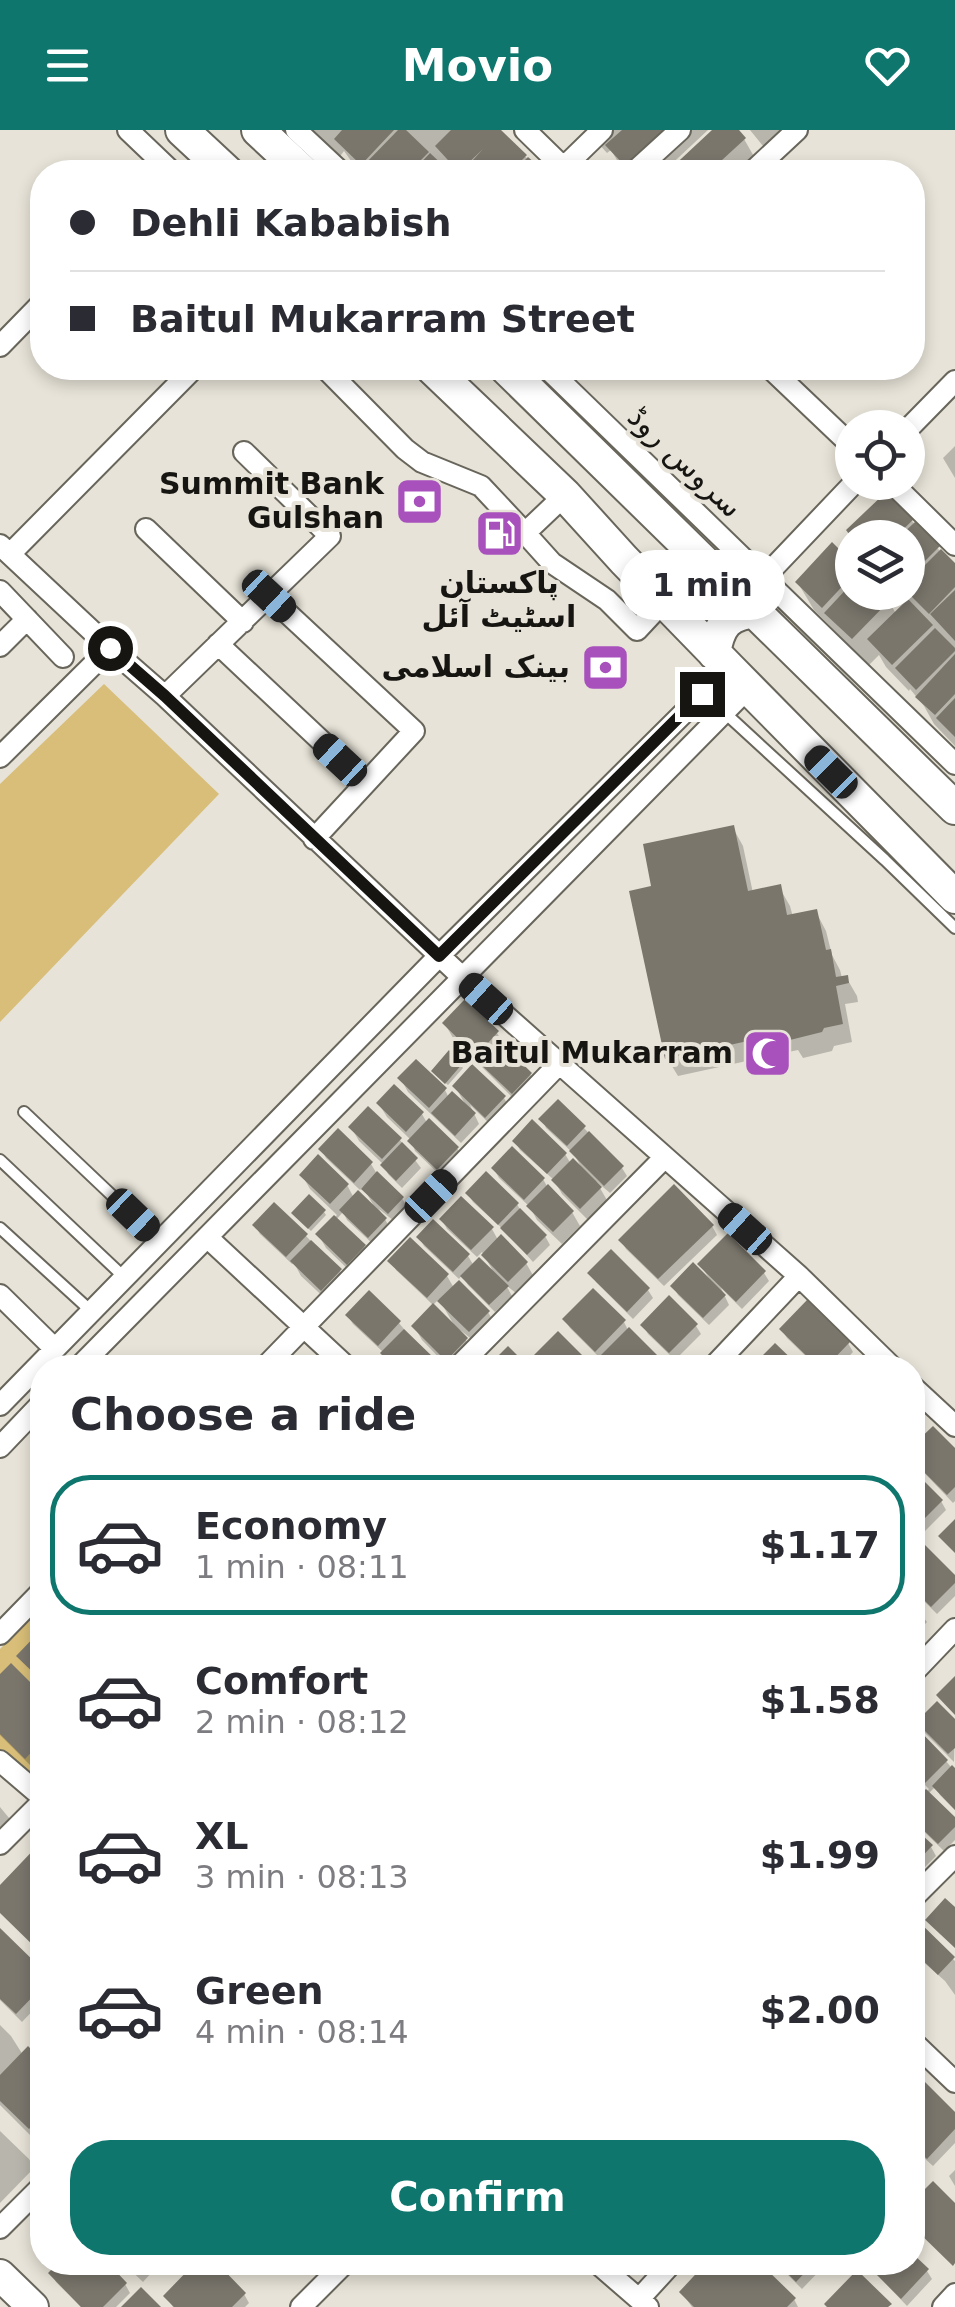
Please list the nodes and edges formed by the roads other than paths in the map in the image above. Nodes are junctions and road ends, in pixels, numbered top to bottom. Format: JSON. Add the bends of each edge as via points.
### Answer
{"nodes":[{"id":1,"x":128,"y":130,"type":"edge"},
{"id":2,"x":182,"y":130,"type":"edge"},
{"id":3,"x":258,"y":130,"type":"edge"},
{"id":4,"x":296,"y":130,"type":"edge"},
{"id":5,"x":525,"y":130,"type":"edge"},
{"id":6,"x":602,"y":130,"type":"edge"},
{"id":7,"x":680,"y":130,"type":"edge"},
{"id":8,"x":797,"y":130,"type":"edge"},
{"id":9,"x":159,"y":160,"type":"edge"},
{"id":10,"x":214,"y":160,"type":"edge"},
{"id":11,"x":290,"y":160,"type":"edge"},
{"id":12,"x":327,"y":160,"type":"edge"},
{"id":13,"x":556,"y":160,"type":"edge"},
{"id":14,"x":575,"y":160,"type":"edge"},
{"id":15,"x":647,"y":160,"type":"edge"},
{"id":16,"x":765,"y":160,"type":"edge"},
{"id":17,"x":30,"y":316,"type":"edge"},
{"id":18,"x":0,"y":346,"type":"edge"},
{"id":19,"x":182,"y":380,"type":"edge"},
{"id":20,"x":337,"y":380,"type":"edge"},
{"id":21,"x":445,"y":380,"type":"edge"},
{"id":22,"x":523,"y":380,"type":"edge"},
{"id":23,"x":557,"y":380,"type":"edge"},
{"id":24,"x":783,"y":380,"type":"edge"},
{"id":25,"x":955,"y":381,"type":"edge"},
{"id":26,"x":925,"y":412,"type":"edge"},
{"id":27,"x":582,"y":421,"type":"junction"},
{"id":28,"x":835,"y":430,"type":"edge"},
{"id":29,"x":244,"y":452,"type":"dead end"},
{"id":30,"x":565,"y":495,"type":"junction"},
{"id":31,"x":837,"y":500,"type":"edge"},
{"id":32,"x":909,"y":500,"type":"edge"},
{"id":33,"x":146,"y":528,"type":"dead end"},
{"id":34,"x":526,"y":533,"type":"junction"},
{"id":35,"x":955,"y":544,"type":"edge"},
{"id":36,"x":5,"y":550,"type":"edge"},
{"id":37,"x":0,"y":591,"type":"edge"},
{"id":38,"x":746,"y":591,"type":"junction"},
{"id":39,"x":269,"y":596,"type":"junction"},
{"id":40,"x":673,"y":610,"type":"junction"},
{"id":41,"x":27,"y":619,"type":"junction"},
{"id":42,"x":243,"y":622,"type":"junction"},
{"id":43,"x":218,"y":644,"type":"junction"},
{"id":44,"x":0,"y":646,"type":"edge"},
{"id":45,"x":110,"y":648,"type":"junction"},
{"id":46,"x":63,"y":657,"type":"dead end"},
{"id":47,"x":730,"y":670,"type":"junction"},
{"id":48,"x":165,"y":696,"type":"junction"},
{"id":49,"x":724,"y":712,"type":"junction"},
{"id":50,"x":0,"y":757,"type":"edge"},
{"id":51,"x":955,"y":764,"type":"edge"},
{"id":52,"x":365,"y":782,"type":"junction"},
{"id":53,"x":955,"y":808,"type":"edge"},
{"id":54,"x":314,"y":839,"type":"junction"},
{"id":55,"x":955,"y":897,"type":"edge"},
{"id":56,"x":955,"y":928,"type":"edge"},
{"id":57,"x":439,"y":956,"type":"junction"},
{"id":58,"x":462,"y":977,"type":"junction"},
{"id":59,"x":558,"y":1064,"type":"junction"},
{"id":60,"x":24,"y":1112,"type":"dead end"},
{"id":61,"x":664,"y":1158,"type":"junction"},
{"id":62,"x":0,"y":1160,"type":"edge"},
{"id":63,"x":0,"y":1228,"type":"edge"},
{"id":64,"x":207,"y":1237,"type":"junction"},
{"id":65,"x":160,"y":1241,"type":"junction"},
{"id":66,"x":798,"y":1276,"type":"junction"},
{"id":67,"x":124,"y":1278,"type":"junction"},
{"id":68,"x":0,"y":1295,"type":"edge"},
{"id":69,"x":91,"y":1312,"type":"junction"},
{"id":70,"x":304,"y":1327,"type":"junction"},
{"id":71,"x":54,"y":1349,"type":"junction"},
{"id":72,"x":48,"y":1355,"type":"edge"},
{"id":73,"x":91,"y":1355,"type":"edge"},
{"id":74,"x":277,"y":1355,"type":"edge"},
{"id":75,"x":334,"y":1355,"type":"edge"},
{"id":76,"x":470,"y":1355,"type":"edge"},
{"id":77,"x":724,"y":1355,"type":"edge"},
{"id":78,"x":880,"y":1355,"type":"edge"},
{"id":79,"x":30,"y":1374,"type":"edge"},
{"id":80,"x":925,"y":1398,"type":"edge"},
{"id":81,"x":929,"y":1402,"type":"junction"},
{"id":82,"x":0,"y":1405,"type":"edge"},
{"id":83,"x":925,"y":1406,"type":"edge"},
{"id":84,"x":30,"y":1416,"type":"edge"},
{"id":85,"x":955,"y":1426,"type":"edge"},
{"id":86,"x":0,"y":1446,"type":"edge"},
{"id":87,"x":30,"y":1603,"type":"edge"},
{"id":88,"x":955,"y":1629,"type":"edge"},
{"id":89,"x":0,"y":1634,"type":"edge"},
{"id":90,"x":925,"y":1660,"type":"edge"},
{"id":91,"x":0,"y":1762,"type":"edge"},
{"id":92,"x":30,"y":1789,"type":"edge"},
{"id":93,"x":30,"y":1813,"type":"edge"},
{"id":94,"x":0,"y":1844,"type":"edge"},
{"id":95,"x":955,"y":1856,"type":"edge"},
{"id":96,"x":925,"y":1886,"type":"edge"},
{"id":97,"x":925,"y":2052,"type":"edge"},
{"id":98,"x":952,"y":2074,"type":"edge"},
{"id":99,"x":30,"y":2198,"type":"edge"},
{"id":100,"x":0,"y":2228,"type":"edge"},
{"id":101,"x":0,"y":2275,"type":"edge"},
{"id":102,"x":333,"y":2275,"type":"edge"},
{"id":103,"x":611,"y":2275,"type":"edge"},
{"id":104,"x":664,"y":2275,"type":"edge"},
{"id":105,"x":955,"y":2294,"type":"edge"},
{"id":106,"x":644,"y":2303,"type":"edge"},
{"id":107,"x":33,"y":2307,"type":"edge"},
{"id":108,"x":301,"y":2307,"type":"edge"},
{"id":109,"x":943,"y":2307,"type":"edge"}],
"edges":[{"from":1,"to":9,"type":"street"},
{"from":2,"to":10,"type":"main road"},
{"from":3,"to":11,"type":"main road"},
{"from":4,"to":12,"type":"street"},
{"from":5,"to":13,"type":"street"},
{"from":6,"to":14,"type":"street"},
{"from":7,"to":15,"type":"street"},
{"from":8,"to":16,"type":"street"},
{"from":17,"to":18,"type":"street"},
{"from":19,"to":36,"type":"street"},
{"from":20,"to":34,"type":"street","via":[[405,449],[481,486]]},
{"from":21,"to":30,"type":"main road"},
{"from":22,"to":27,"type":"main road"},
{"from":23,"to":27,"type":"street","name":"سروس روڈ"},
{"from":24,"to":28,"type":"street"},
{"from":25,"to":26,"type":"street"},
{"from":27,"to":38,"type":"main road"},
{"from":29,"to":39,"type":"street","via":[[330,536]]},
{"from":30,"to":34,"type":"street"},
{"from":30,"to":40,"type":"main road"},
{"from":31,"to":38,"type":"street"},
{"from":32,"to":35,"type":"street"},
{"from":33,"to":42,"type":"street"},
{"from":34,"to":40,"type":"street","via":[[636,630]]},
{"from":36,"to":45,"type":"street"},
{"from":37,"to":41,"type":"street"},
{"from":38,"to":40,"type":"main road","via":[[721,594],[702,615]]},
{"from":38,"to":47,"type":"main road","via":[[739,613],[718,634]]},
{"from":38,"to":51,"type":"street"},
{"from":38,"to":53,"type":"main road"},
{"from":39,"to":42,"type":"street"},
{"from":39,"to":52,"type":"street","via":[[414,732]]},
{"from":40,"to":47,"type":"main road"},
{"from":41,"to":44,"type":"street"},
{"from":41,"to":46,"type":"street"},
{"from":42,"to":43,"type":"street"},
{"from":43,"to":48,"type":"street"},
{"from":43,"to":52,"type":"street"},
{"from":45,"to":48,"type":"street"},
{"from":45,"to":50,"type":"street"},
{"from":47,"to":49,"type":"street"},
{"from":47,"to":55,"type":"main road"},
{"from":47,"to":57,"type":"street"},
{"from":48,"to":54,"type":"street"},
{"from":49,"to":56,"type":"lane"},
{"from":49,"to":58,"type":"street"},
{"from":52,"to":54,"type":"street"},
{"from":54,"to":57,"type":"street"},
{"from":57,"to":58,"type":"street"},
{"from":57,"to":65,"type":"street"},
{"from":58,"to":59,"type":"street"},
{"from":58,"to":64,"type":"street"},
{"from":59,"to":61,"type":"street"},
{"from":59,"to":70,"type":"street"},
{"from":60,"to":65,"type":"lane"},
{"from":61,"to":66,"type":"street"},
{"from":61,"to":76,"type":"street"},
{"from":62,"to":67,"type":"lane"},
{"from":63,"to":69,"type":"lane"},
{"from":64,"to":70,"type":"street"},
{"from":64,"to":73,"type":"street"},
{"from":65,"to":67,"type":"street"},
{"from":66,"to":77,"type":"street"},
{"from":66,"to":78,"type":"street"},
{"from":67,"to":69,"type":"street"},
{"from":68,"to":71,"type":"street"},
{"from":69,"to":71,"type":"street"},
{"from":70,"to":74,"type":"street"},
{"from":70,"to":75,"type":"street"},
{"from":71,"to":72,"type":"street"},
{"from":79,"to":82,"type":"street"},
{"from":80,"to":81,"type":"street"},
{"from":81,"to":83,"type":"street"},
{"from":81,"to":85,"type":"street"},
{"from":84,"to":86,"type":"street"},
{"from":87,"to":89,"type":"street"},
{"from":88,"to":90,"type":"street"},
{"from":91,"to":92,"type":"street"},
{"from":93,"to":94,"type":"street"},
{"from":95,"to":96,"type":"street"},
{"from":97,"to":98,"type":"street"},
{"from":99,"to":100,"type":"street"},
{"from":101,"to":107,"type":"street"},
{"from":102,"to":108,"type":"street"},
{"from":103,"to":106,"type":"street"},
{"from":104,"to":106,"type":"street"},
{"from":105,"to":109,"type":"street"}]}
